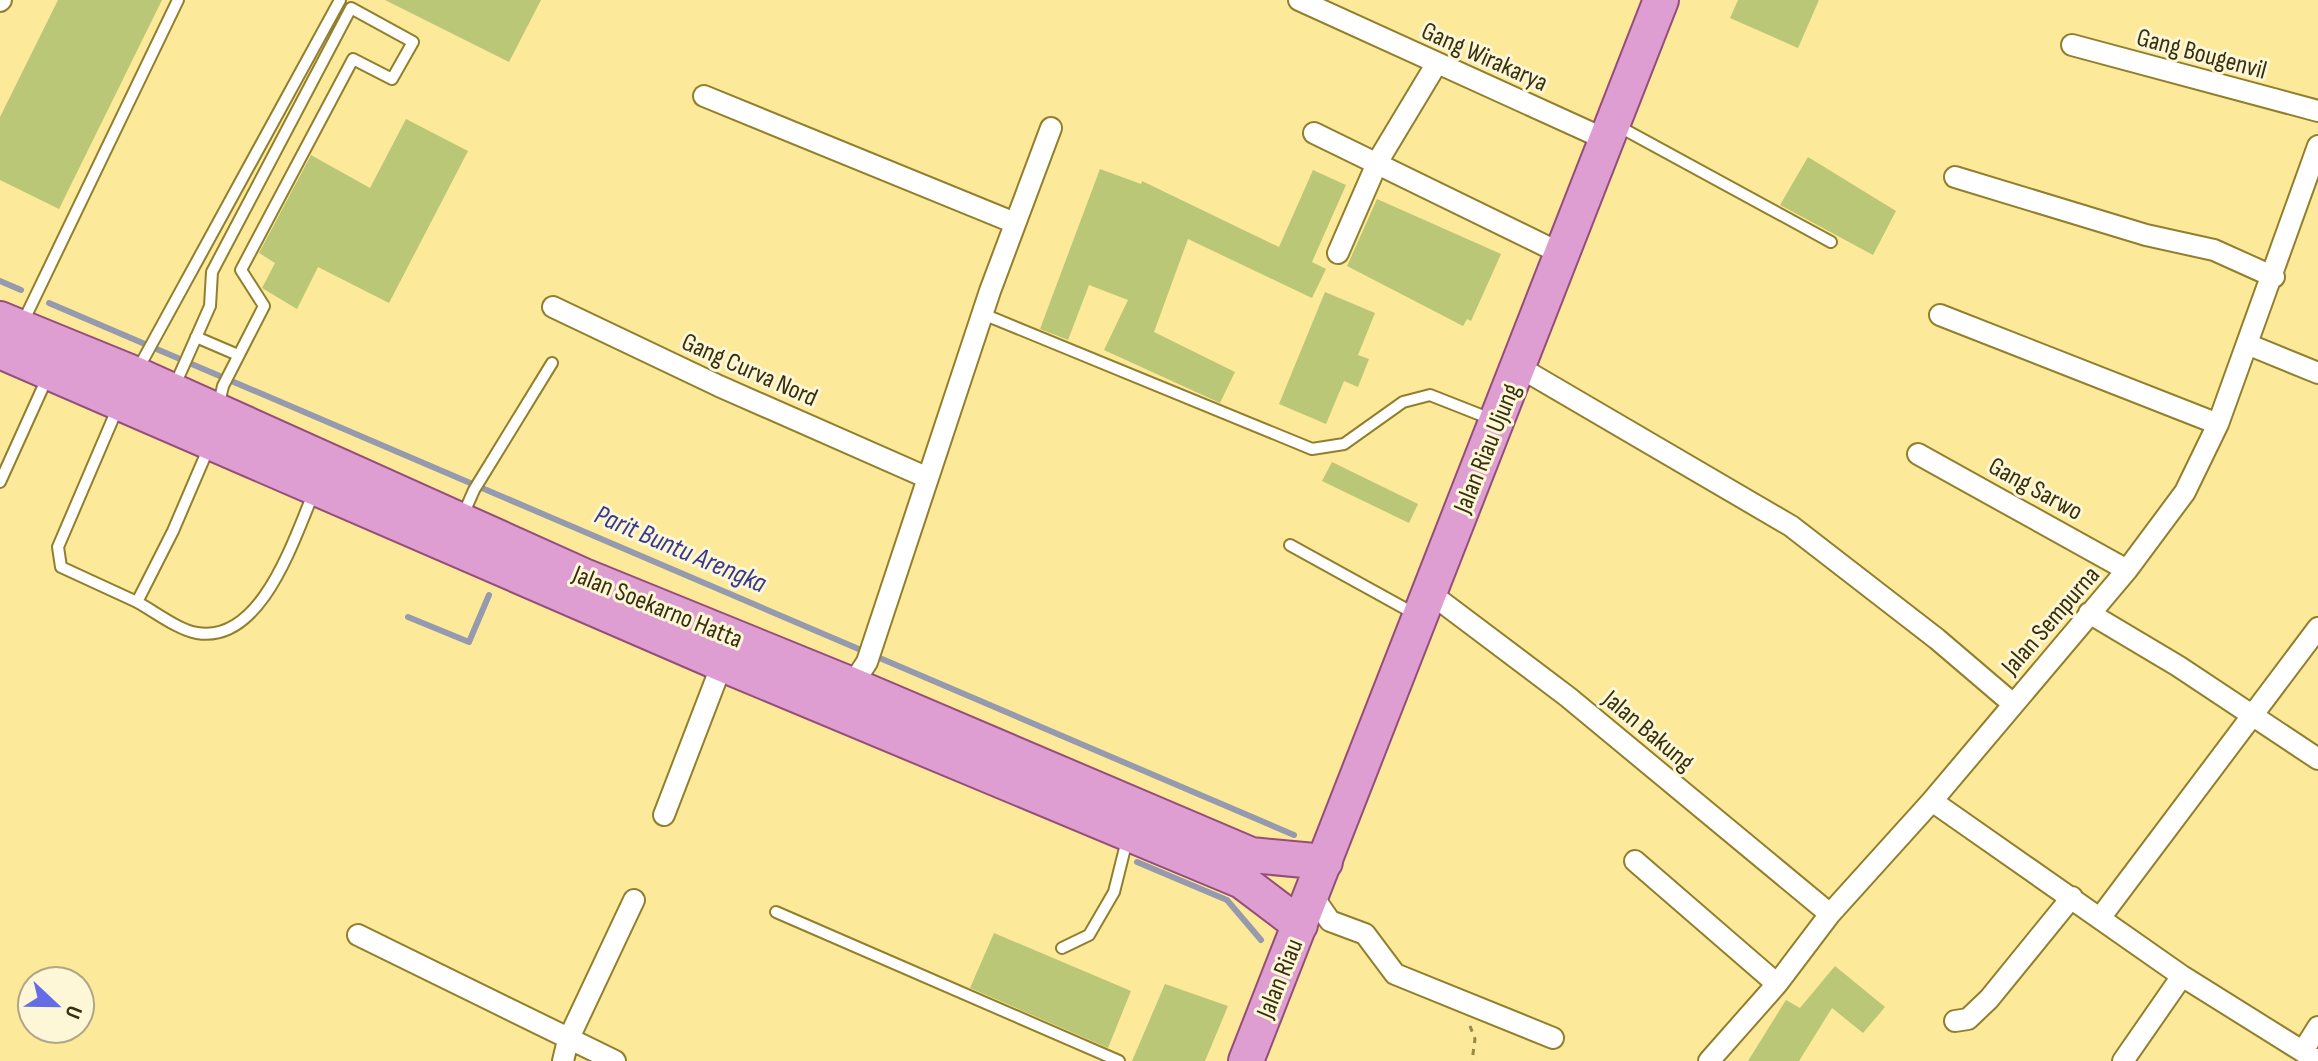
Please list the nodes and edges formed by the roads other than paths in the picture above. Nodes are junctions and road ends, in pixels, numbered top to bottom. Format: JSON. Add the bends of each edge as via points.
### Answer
{"nodes":[{"id":1,"x":178,"y":0,"type":"edge"},
{"id":2,"x":340,"y":0,"type":"edge"},
{"id":3,"x":1299,"y":0,"type":"edge"},
{"id":4,"x":1661,"y":0,"type":"edge"},
{"id":5,"x":2072,"y":45,"type":"dead end"},
{"id":6,"x":1437,"y":63,"type":"junction"},
{"id":7,"x":704,"y":96,"type":"dead end"},
{"id":8,"x":2318,"y":111,"type":"edge"},
{"id":9,"x":1051,"y":128,"type":"dead end"},
{"id":10,"x":1610,"y":132,"type":"junction"},
{"id":11,"x":1314,"y":133,"type":"dead end"},
{"id":12,"x":2318,"y":146,"type":"edge"},
{"id":13,"x":1378,"y":161,"type":"junction"},
{"id":14,"x":1955,"y":177,"type":"dead end"},
{"id":15,"x":2313,"y":184,"type":"edge"},
{"id":16,"x":1015,"y":223,"type":"junction"},
{"id":17,"x":1831,"y":242,"type":"dead end"},
{"id":18,"x":1338,"y":253,"type":"dead end"},
{"id":19,"x":1562,"y":254,"type":"junction"},
{"id":20,"x":2274,"y":277,"type":"junction"},
{"id":21,"x":553,"y":307,"type":"dead end"},
{"id":22,"x":983,"y":314,"type":"junction"},
{"id":23,"x":1940,"y":315,"type":"dead end"},
{"id":24,"x":7,"y":332,"type":"edge"},
{"id":25,"x":196,"y":337,"type":"junction"},
{"id":26,"x":2247,"y":344,"type":"junction"},
{"id":27,"x":236,"y":360,"type":"junction"},
{"id":28,"x":552,"y":363,"type":"dead end"},
{"id":29,"x":1519,"y":367,"type":"junction"},
{"id":30,"x":2318,"y":373,"type":"edge"},
{"id":31,"x":49,"y":374,"type":"junction"},
{"id":32,"x":134,"y":377,"type":"junction"},
{"id":33,"x":176,"y":380,"type":"junction"},
{"id":34,"x":217,"y":414,"type":"junction"},
{"id":35,"x":1496,"y":421,"type":"junction"},
{"id":36,"x":2218,"y":424,"type":"junction"},
{"id":37,"x":1918,"y":454,"type":"dead end"},
{"id":38,"x":928,"y":478,"type":"junction"},
{"id":39,"x":0,"y":482,"type":"edge"},
{"id":40,"x":315,"y":490,"type":"junction"},
{"id":41,"x":467,"y":505,"type":"junction"},
{"id":42,"x":1290,"y":545,"type":"dead end"},
{"id":43,"x":2127,"y":570,"type":"junction"},
{"id":44,"x":137,"y":602,"type":"junction"},
{"id":45,"x":1425,"y":605,"type":"junction"},
{"id":46,"x":2089,"y":613,"type":"junction"},
{"id":47,"x":2318,"y":628,"type":"edge"},
{"id":48,"x":722,"y":664,"type":"junction"},
{"id":49,"x":859,"y":673,"type":"junction"},
{"id":50,"x":2012,"y":703,"type":"junction"},
{"id":51,"x":2252,"y":716,"type":"junction"},
{"id":52,"x":2318,"y":759,"type":"edge"},
{"id":53,"x":1932,"y":801,"type":"junction"},
{"id":54,"x":664,"y":815,"type":"dead end"},
{"id":55,"x":1128,"y":834,"type":"junction"},
{"id":56,"x":1635,"y":861,"type":"dead end"},
{"id":57,"x":1325,"y":862,"type":"junction"},
{"id":58,"x":2072,"y":897,"type":"junction"},
{"id":59,"x":634,"y":900,"type":"dead end"},
{"id":60,"x":1306,"y":910,"type":"junction"},
{"id":61,"x":776,"y":912,"type":"dead end"},
{"id":62,"x":1830,"y":914,"type":"junction"},
{"id":63,"x":2100,"y":918,"type":"junction"},
{"id":64,"x":358,"y":935,"type":"dead end"},
{"id":65,"x":1062,"y":948,"type":"dead end"},
{"id":66,"x":2182,"y":976,"type":"junction"},
{"id":67,"x":1777,"y":984,"type":"junction"},
{"id":68,"x":1955,"y":1021,"type":"dead end"},
{"id":69,"x":2318,"y":1027,"type":"edge"},
{"id":70,"x":1553,"y":1038,"type":"dead end"},
{"id":71,"x":568,"y":1040,"type":"junction"},
{"id":72,"x":2311,"y":1056,"type":"edge"},
{"id":73,"x":563,"y":1061,"type":"edge"},
{"id":74,"x":615,"y":1061,"type":"edge"},
{"id":75,"x":1119,"y":1061,"type":"edge"},
{"id":76,"x":1246,"y":1061,"type":"edge"},
{"id":77,"x":1709,"y":1061,"type":"edge"},
{"id":78,"x":2123,"y":1061,"type":"edge"}],
"edges":[{"from":1,"to":24,"type":"lane"},
{"from":2,"to":32,"type":"lane"},
{"from":3,"to":6,"type":"street","name":"Gang Wirakarya"},
{"from":4,"to":10,"type":"main road","name":"Jalan Riau Ujung"},
{"from":5,"to":8,"type":"street","name":"Gang Bougenvil"},
{"from":6,"to":10,"type":"street","name":"Gang Wirakarya"},
{"from":6,"to":13,"type":"street"},
{"from":7,"to":16,"type":"street"},
{"from":9,"to":16,"type":"street"},
{"from":10,"to":17,"type":"lane"},
{"from":10,"to":19,"type":"main road","name":"Jalan Riau Ujung"},
{"from":11,"to":13,"type":"street"},
{"from":12,"to":15,"type":"street","name":"Jalan Sempurna"},
{"from":13,"to":18,"type":"street"},
{"from":13,"to":19,"type":"street"},
{"from":14,"to":20,"type":"street","via":[[2146,235],[2214,250]]},
{"from":15,"to":20,"type":"street","name":"Jalan Sempurna"},
{"from":16,"to":22,"type":"street"},
{"from":19,"to":29,"type":"main road","name":"Jalan Riau Ujung"},
{"from":20,"to":26,"type":"street","name":"Jalan Sempurna"},
{"from":21,"to":38,"type":"street","name":"Gang Curva Nord"},
{"from":22,"to":35,"type":"lane","via":[[1312,449],[1344,444],[1403,402],[1430,395]]},
{"from":22,"to":38,"type":"street"},
{"from":23,"to":36,"type":"street"},
{"from":24,"to":31,"type":"main road","name":"Jalan Soekarno Hatta"},
{"from":24,"to":32,"type":"main road","name":"Jalan Soekarno Hatta"},
{"from":25,"to":27,"type":"lane"},
{"from":25,"to":27,"type":"lane","via":[[210,306],[212,272],[351,8],[413,42],[392,79],[353,59],[241,270],[264,305]]},
{"from":25,"to":33,"type":"lane"},
{"from":26,"to":30,"type":"street"},
{"from":26,"to":36,"type":"street","name":"Jalan Sempurna"},
{"from":27,"to":34,"type":"lane"},
{"from":28,"to":41,"type":"lane"},
{"from":29,"to":35,"type":"main road","name":"Jalan Riau Ujung"},
{"from":29,"to":50,"type":"street","via":[[1791,526]]},
{"from":31,"to":32,"type":"main road","name":"Jalan Soekarno Hatta"},
{"from":31,"to":39,"type":"lane"},
{"from":32,"to":33,"type":"main road","name":"Jalan Soekarno Hatta"},
{"from":32,"to":34,"type":"main road","name":"Jalan Soekarno Hatta"},
{"from":32,"to":44,"type":"lane","via":[[58,547],[57,561]]},
{"from":33,"to":34,"type":"main road","name":"Jalan Soekarno Hatta"},
{"from":34,"to":40,"type":"main road","name":"Jalan Soekarno Hatta"},
{"from":34,"to":41,"type":"main road","name":"Jalan Soekarno Hatta"},
{"from":34,"to":44,"type":"lane","via":[[173,531]]},
{"from":35,"to":45,"type":"main road","name":"Jalan Riau Ujung"},
{"from":36,"to":43,"type":"street","name":"Jalan Sempurna","via":[[2185,492]]},
{"from":37,"to":43,"type":"street","name":"Gang Sarwo"},
{"from":38,"to":49,"type":"street"},
{"from":40,"to":44,"type":"lane","via":[[277,577],[245,618],[224,632],[196,633]]},
{"from":40,"to":48,"type":"main road","name":"Jalan Soekarno Hatta"},
{"from":41,"to":49,"type":"main road","name":"Jalan Soekarno Hatta","via":[[584,576]]},
{"from":42,"to":45,"type":"lane"},
{"from":43,"to":46,"type":"street","name":"Jalan Sempurna"},
{"from":45,"to":57,"type":"main road","name":"Jalan Riau Ujung"},
{"from":45,"to":62,"type":"street","name":"Jalan Bakung","via":[[1568,697]]},
{"from":46,"to":50,"type":"street","name":"Jalan Sempurna"},
{"from":46,"to":51,"type":"street"},
{"from":47,"to":51,"type":"street"},
{"from":48,"to":54,"type":"street"},
{"from":48,"to":55,"type":"main road","name":"Jalan Soekarno Hatta"},
{"from":49,"to":57,"type":"main road","name":"Jalan Soekarno Hatta","via":[[1251,855]]},
{"from":50,"to":53,"type":"street","name":"Jalan Sempurna"},
{"from":51,"to":52,"type":"street"},
{"from":51,"to":63,"type":"street"},
{"from":53,"to":58,"type":"street"},
{"from":53,"to":62,"type":"street","name":"Jalan Sempurna"},
{"from":55,"to":60,"type":"main road","name":"Jalan Soekarno Hatta"},
{"from":55,"to":65,"type":"lane","via":[[1114,892],[1089,935]]},
{"from":56,"to":67,"type":"street"},
{"from":57,"to":60,"type":"main road","name":"Jalan Riau Ujung"},
{"from":58,"to":63,"type":"street"},
{"from":58,"to":68,"type":"street","via":[[1989,999],[1968,1019]]},
{"from":59,"to":71,"type":"street"},
{"from":60,"to":70,"type":"street","via":[[1365,934],[1395,974]]},
{"from":60,"to":76,"type":"main road","name":"Jalan Riau"},
{"from":61,"to":75,"type":"lane"},
{"from":62,"to":67,"type":"street","name":"Jalan Sempurna"},
{"from":63,"to":66,"type":"street"},
{"from":64,"to":71,"type":"street"},
{"from":66,"to":72,"type":"street"},
{"from":66,"to":78,"type":"street"},
{"from":67,"to":77,"type":"street","name":"Jalan Sempurna"},
{"from":69,"to":72,"type":"street"},
{"from":71,"to":73,"type":"street"},
{"from":71,"to":74,"type":"street"}]}
